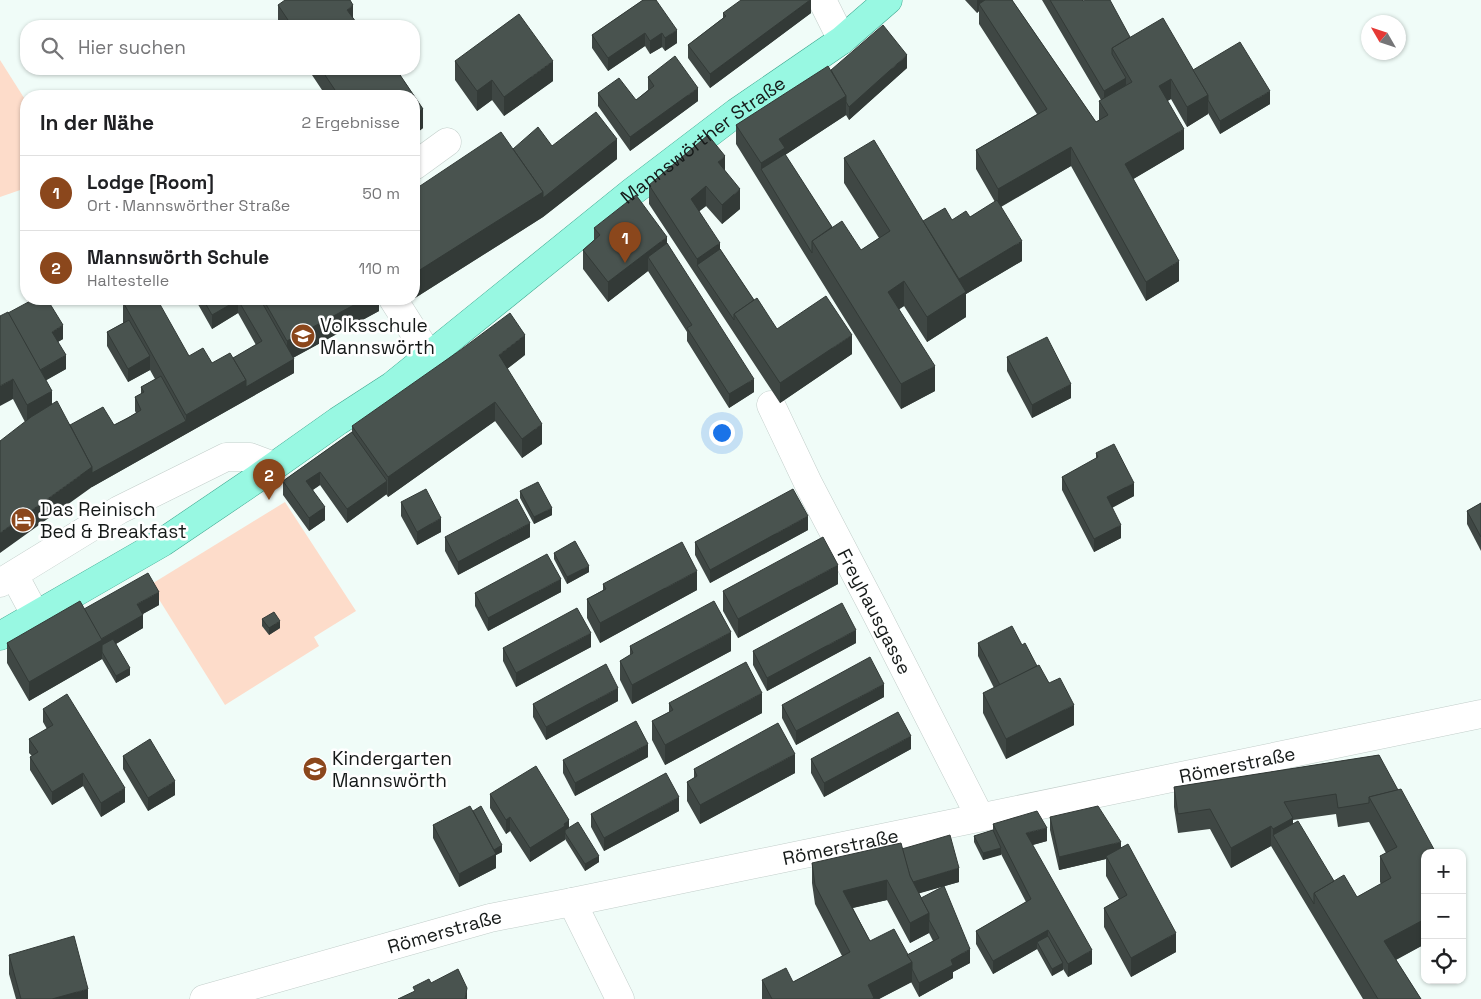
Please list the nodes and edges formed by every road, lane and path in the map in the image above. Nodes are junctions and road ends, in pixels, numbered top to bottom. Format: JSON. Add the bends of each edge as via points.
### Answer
{"nodes":[{"id":1,"x":822,"y":0,"type":"edge"},
{"id":2,"x":888,"y":0,"type":"edge"},
{"id":3,"x":842,"y":40,"type":"junction"},
{"id":4,"x":448,"y":142,"type":"dead end"},
{"id":5,"x":420,"y":162,"type":"edge"},
{"id":6,"x":397,"y":305,"type":"edge"},
{"id":7,"x":429,"y":356,"type":"junction"},
{"id":8,"x":771,"y":405,"type":"dead end"},
{"id":9,"x":274,"y":466,"type":"junction"},
{"id":10,"x":7,"y":579,"type":"edge"},
{"id":11,"x":36,"y":616,"type":"junction"},
{"id":12,"x":0,"y":636,"type":"edge"},
{"id":13,"x":1481,"y":714,"type":"edge"},
{"id":14,"x":980,"y":817,"type":"junction"},
{"id":15,"x":572,"y":902,"type":"junction"},
{"id":16,"x":204,"y":999,"type":"edge"},
{"id":17,"x":620,"y":999,"type":"edge"}],
"edges":[{"from":1,"to":3,"type":"street"},
{"from":2,"to":3,"type":"main road","name":"Mannswörther Straße"},
{"from":3,"to":7,"type":"main road","name":"Mannswörther Straße","via":[[737,112],[640,186]]},
{"from":4,"to":5,"type":"street"},
{"from":6,"to":7,"type":"street"},
{"from":7,"to":9,"type":"main road","name":"Mannswörther Straße","via":[[392,386]]},
{"from":8,"to":14,"type":"street","name":"Freyhausgasse","via":[[808,484]]},
{"from":9,"to":10,"type":"street","via":[[250,457],[226,457],[119,510]]},
{"from":9,"to":11,"type":"main road","name":"Mannswörther Straße","via":[[163,542]]},
{"from":10,"to":11,"type":"street"},
{"from":11,"to":12,"type":"main road","name":"Mannswörther Straße"},
{"from":13,"to":14,"type":"street","name":"Römerstraße"},
{"from":14,"to":15,"type":"street","name":"Römerstraße"},
{"from":15,"to":16,"type":"street","name":"Römerstraße","via":[[490,918]]},
{"from":15,"to":17,"type":"street"}]}
